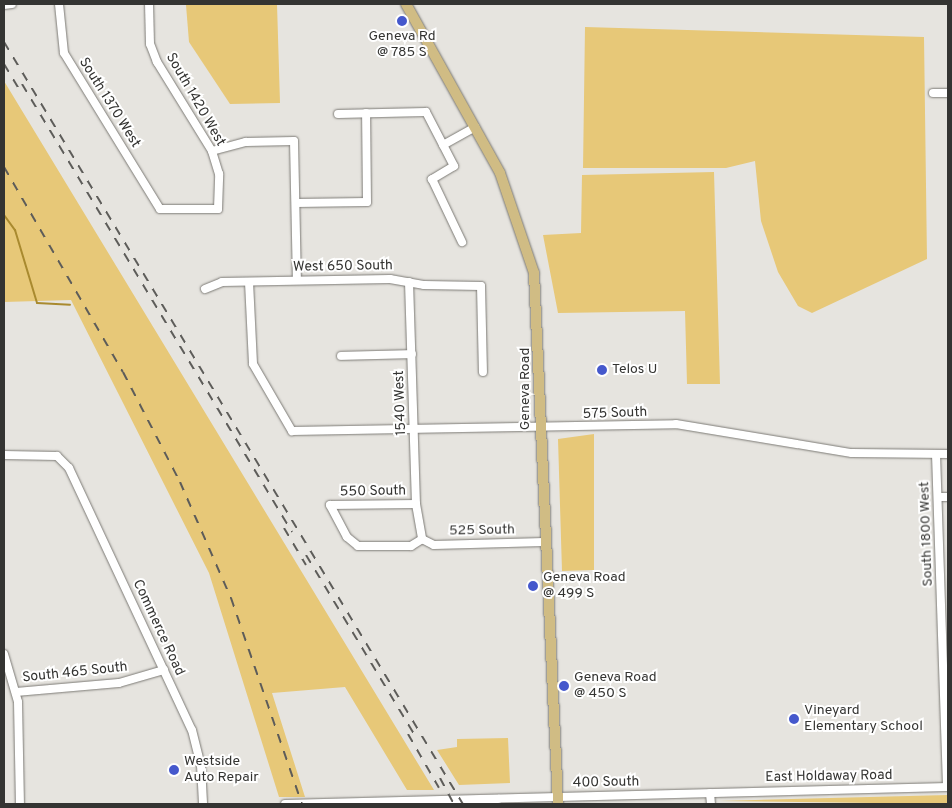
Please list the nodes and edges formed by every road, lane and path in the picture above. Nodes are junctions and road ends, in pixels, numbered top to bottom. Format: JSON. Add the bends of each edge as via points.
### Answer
{"nodes":[{"id":1,"x":12,"y":4,"type":"edge"},
{"id":2,"x":59,"y":4,"type":"edge"},
{"id":3,"x":149,"y":4,"type":"edge"},
{"id":4,"x":406,"y":4,"type":"edge"},
{"id":5,"x":4,"y":5,"type":"edge"},
{"id":6,"x":934,"y":93,"type":"dead end"},
{"id":7,"x":948,"y":93,"type":"edge"},
{"id":8,"x":366,"y":113,"type":"junction"},
{"id":9,"x":338,"y":114,"type":"dead end"},
{"id":10,"x":475,"y":127,"type":"junction"},
{"id":11,"x":443,"y":145,"type":"junction"},
{"id":12,"x":212,"y":151,"type":"junction"},
{"id":13,"x":296,"y":204,"type":"junction"},
{"id":14,"x":218,"y":208,"type":"joint"},
{"id":15,"x":462,"y":242,"type":"dead end"},
{"id":16,"x":297,"y":280,"type":"junction"},
{"id":17,"x":249,"y":282,"type":"junction"},
{"id":18,"x":409,"y":282,"type":"junction"},
{"id":19,"x":205,"y":289,"type":"dead end"},
{"id":20,"x":412,"y":354,"type":"junction"},
{"id":21,"x":340,"y":356,"type":"dead end"},
{"id":22,"x":483,"y":372,"type":"dead end"},
{"id":23,"x":539,"y":429,"type":"junction"},
{"id":24,"x":414,"y":431,"type":"junction"},
{"id":25,"x":936,"y":454,"type":"junction"},
{"id":26,"x":948,"y":454,"type":"edge"},
{"id":27,"x":4,"y":456,"type":"edge"},
{"id":28,"x":938,"y":497,"type":"junction"},
{"id":29,"x":948,"y":497,"type":"edge"},
{"id":30,"x":416,"y":504,"type":"junction"},
{"id":31,"x":422,"y":539,"type":"junction"},
{"id":32,"x":544,"y":542,"type":"junction"},
{"id":33,"x":945,"y":573,"type":"edge"},
{"id":34,"x":4,"y":654,"type":"edge"},
{"id":35,"x":946,"y":658,"type":"edge"},
{"id":36,"x":164,"y":670,"type":"junction"},
{"id":37,"x":16,"y":692,"type":"junction"},
{"id":38,"x":947,"y":739,"type":"edge"},
{"id":39,"x":947,"y":787,"type":"edge"},
{"id":40,"x":710,"y":793,"type":"junction"},
{"id":41,"x":502,"y":798,"type":"junction"},
{"id":42,"x":558,"y":800,"type":"edge"},
{"id":43,"x":380,"y":802,"type":"junction"},
{"id":44,"x":20,"y":804,"type":"edge"},
{"id":45,"x":203,"y":804,"type":"edge"},
{"id":46,"x":285,"y":804,"type":"edge"},
{"id":47,"x":393,"y":804,"type":"edge"},
{"id":48,"x":474,"y":804,"type":"edge"},
{"id":49,"x":711,"y":804,"type":"edge"}],
"edges":[{"from":1,"to":5,"type":"street"},
{"from":2,"to":14,"type":"street","name":"South 1370 West","via":[[64,53],[160,209]]},
{"from":3,"to":12,"type":"street","name":"South 1420 West","via":[[150,44],[157,62]]},
{"from":4,"to":10,"type":"main road","name":"Geneva Road"},
{"from":6,"to":7,"type":"street"},
{"from":8,"to":9,"type":"street"},
{"from":8,"to":11,"type":"street","via":[[426,112]]},
{"from":8,"to":13,"type":"street","via":[[367,202]]},
{"from":10,"to":11,"type":"street"},
{"from":10,"to":23,"type":"main road","name":"Geneva Road","via":[[507,188],[534,273]]},
{"from":11,"to":15,"type":"street","via":[[454,166],[432,179]]},
{"from":12,"to":13,"type":"street","via":[[246,142],[294,141]]},
{"from":12,"to":14,"type":"street","name":"South 1420 West","via":[[220,181]]},
{"from":13,"to":16,"type":"street"},
{"from":16,"to":17,"type":"street","name":"West 650 South"},
{"from":16,"to":18,"type":"street","name":"West 650 South"},
{"from":17,"to":19,"type":"street","name":"West 650 South","via":[[222,282]]},
{"from":17,"to":24,"type":"street","name":"575 South","via":[[253,364],[292,432]]},
{"from":18,"to":20,"type":"street","name":"1540 West"},
{"from":18,"to":22,"type":"street","name":"West 650 South","via":[[481,286]]},
{"from":20,"to":21,"type":"street"},
{"from":20,"to":24,"type":"street","name":"1540 West"},
{"from":23,"to":24,"type":"street","name":"575 South"},
{"from":23,"to":25,"type":"street","name":"575 South","via":[[676,424],[791,446]]},
{"from":23,"to":32,"type":"main road","name":"Geneva Road"},
{"from":24,"to":30,"type":"street","name":"1540 West"},
{"from":25,"to":26,"type":"street","name":"575 South"},
{"from":25,"to":28,"type":"street","name":"South 1800 West"},
{"from":27,"to":36,"type":"street","name":"Commerce Road","via":[[57,456],[69,468]]},
{"from":28,"to":29,"type":"street"},
{"from":28,"to":33,"type":"street","name":"South 1800 West"},
{"from":30,"to":31,"type":"street","name":"1540 West"},
{"from":30,"to":31,"type":"street","name":"550 South","via":[[330,505],[347,537],[358,546],[412,546]]},
{"from":31,"to":32,"type":"street","name":"525 South","via":[[434,545]]},
{"from":32,"to":42,"type":"main road","name":"Geneva Road"},
{"from":33,"to":35,"type":"street","name":"South 1800 West","via":[[942,612]]},
{"from":34,"to":37,"type":"street"},
{"from":35,"to":38,"type":"street","name":"South 1800 West"},
{"from":36,"to":37,"type":"street","name":"South 465 South","via":[[119,683]]},
{"from":36,"to":45,"type":"street","name":"Commerce Road","via":[[197,745]]},
{"from":37,"to":44,"type":"street"},
{"from":38,"to":39,"type":"street","name":"South 1800 West"},
{"from":39,"to":40,"type":"street","name":"East Holdaway Road"},
{"from":40,"to":42,"type":"street","name":"400 South"},
{"from":40,"to":49,"type":"street"},
{"from":41,"to":42,"type":"street","name":"400 South"},
{"from":41,"to":43,"type":"street","name":"400 South"},
{"from":41,"to":48,"type":"street","name":"400 South"},
{"from":43,"to":46,"type":"street","name":"400 South"},
{"from":43,"to":47,"type":"street","name":"400 South"}]}
